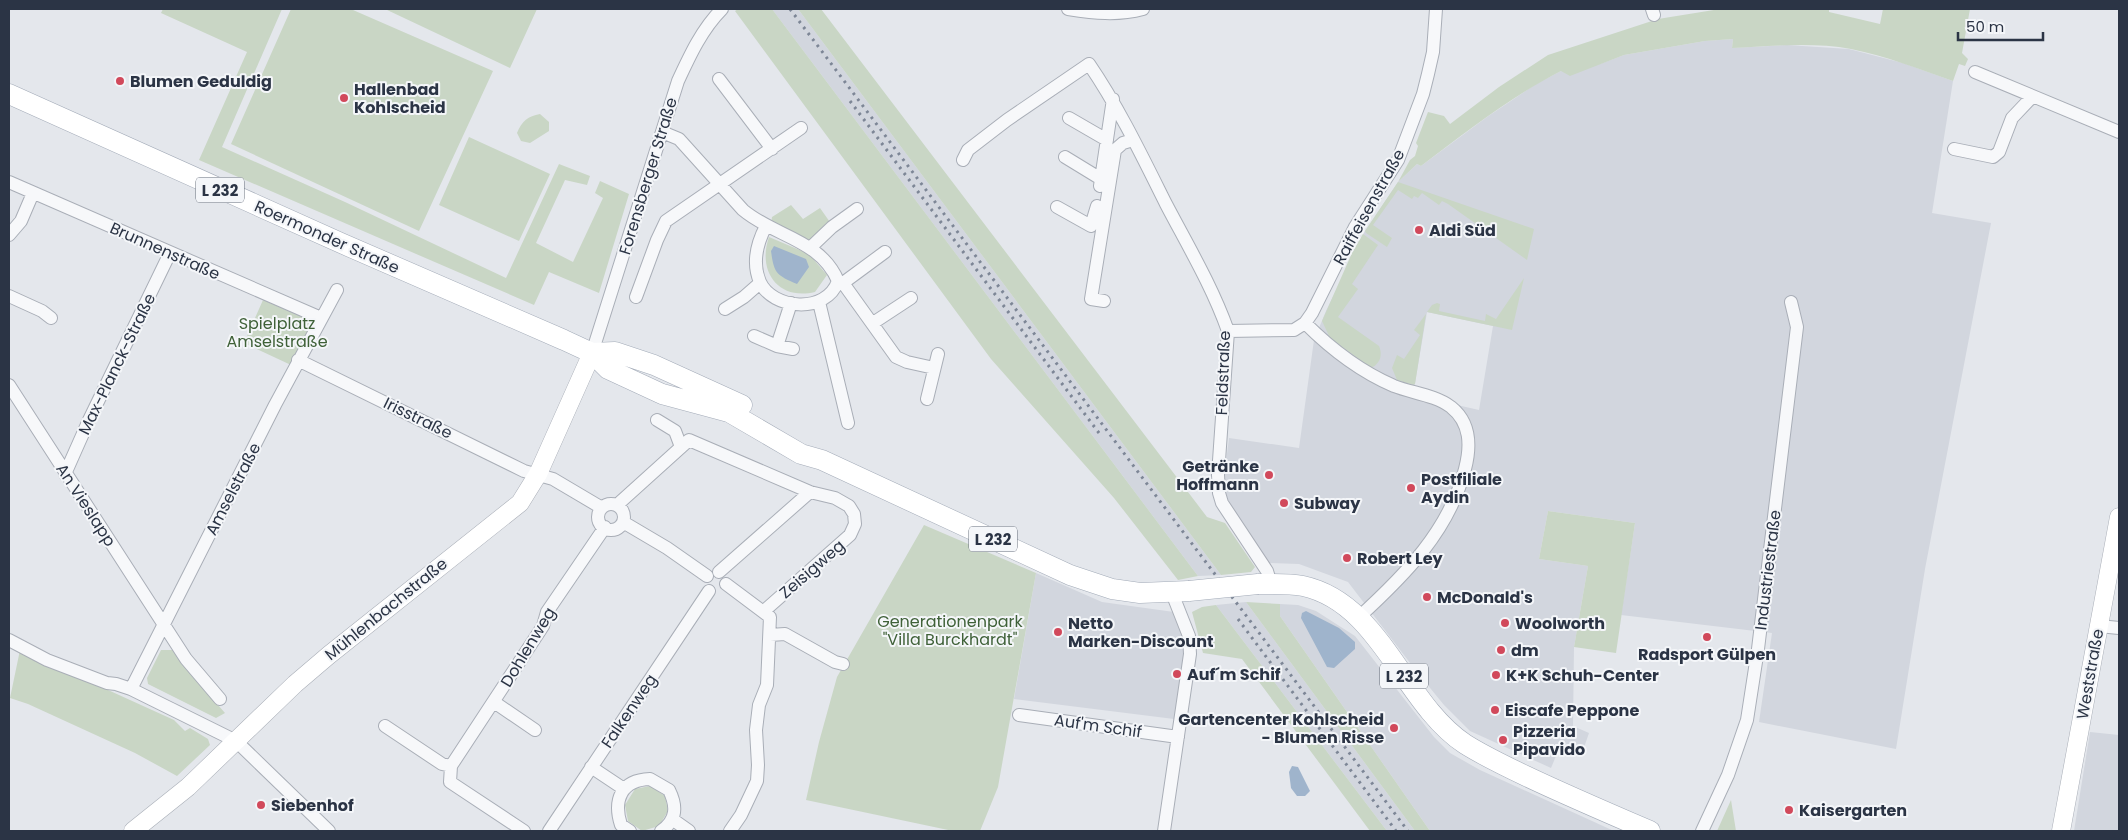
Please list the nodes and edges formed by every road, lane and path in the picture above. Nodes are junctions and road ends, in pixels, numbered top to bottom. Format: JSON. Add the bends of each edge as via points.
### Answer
{"nodes":[{"id":1,"x":722,"y":9,"type":"edge"},
{"id":2,"x":1068,"y":9,"type":"edge"},
{"id":3,"x":1142,"y":9,"type":"edge"},
{"id":4,"x":1436,"y":9,"type":"edge"},
{"id":5,"x":1127,"y":11,"type":"edge"},
{"id":6,"x":1975,"y":72,"type":"dead end"},
{"id":7,"x":719,"y":79,"type":"dead end"},
{"id":8,"x":9,"y":94,"type":"edge"},
{"id":9,"x":2032,"y":97,"type":"junction"},
{"id":10,"x":1113,"y":99,"type":"junction"},
{"id":11,"x":1069,"y":118,"type":"dead end"},
{"id":12,"x":801,"y":128,"type":"dead end"},
{"id":13,"x":662,"y":132,"type":"junction"},
{"id":14,"x":2119,"y":132,"type":"edge"},
{"id":15,"x":1107,"y":140,"type":"junction"},
{"id":16,"x":1133,"y":140,"type":"junction"},
{"id":17,"x":772,"y":148,"type":"junction"},
{"id":18,"x":1954,"y":149,"type":"dead end"},
{"id":19,"x":1065,"y":157,"type":"dead end"},
{"id":20,"x":963,"y":160,"type":"dead end"},
{"id":21,"x":1101,"y":179,"type":"junction"},
{"id":22,"x":9,"y":182,"type":"edge"},
{"id":23,"x":720,"y":184,"type":"junction"},
{"id":24,"x":33,"y":193,"type":"junction"},
{"id":25,"x":857,"y":208,"type":"dead end"},
{"id":26,"x":1057,"y":208,"type":"dead end"},
{"id":27,"x":766,"y":226,"type":"junction"},
{"id":28,"x":9,"y":235,"type":"edge"},
{"id":29,"x":811,"y":247,"type":"junction"},
{"id":30,"x":885,"y":252,"type":"dead end"},
{"id":31,"x":170,"y":253,"type":"junction"},
{"id":32,"x":840,"y":282,"type":"junction"},
{"id":33,"x":760,"y":283,"type":"junction"},
{"id":34,"x":337,"y":290,"type":"dead end"},
{"id":35,"x":9,"y":296,"type":"edge"},
{"id":36,"x":636,"y":297,"type":"dead end"},
{"id":37,"x":910,"y":298,"type":"dead end"},
{"id":38,"x":1104,"y":301,"type":"dead end"},
{"id":39,"x":819,"y":302,"type":"junction"},
{"id":40,"x":1791,"y":302,"type":"dead end"},
{"id":41,"x":791,"y":303,"type":"junction"},
{"id":42,"x":725,"y":309,"type":"dead end"},
{"id":43,"x":51,"y":318,"type":"dead end"},
{"id":44,"x":322,"y":318,"type":"junction"},
{"id":45,"x":874,"y":323,"type":"junction"},
{"id":46,"x":1305,"y":323,"type":"junction"},
{"id":47,"x":1228,"y":331,"type":"junction"},
{"id":48,"x":754,"y":336,"type":"dead end"},
{"id":49,"x":778,"y":346,"type":"junction"},
{"id":50,"x":793,"y":349,"type":"dead end"},
{"id":51,"x":592,"y":353,"type":"junction"},
{"id":52,"x":938,"y":354,"type":"dead end"},
{"id":53,"x":298,"y":360,"type":"junction"},
{"id":54,"x":934,"y":368,"type":"junction"},
{"id":55,"x":9,"y":385,"type":"edge"},
{"id":56,"x":928,"y":399,"type":"dead end"},
{"id":57,"x":656,"y":420,"type":"dead end"},
{"id":58,"x":848,"y":423,"type":"dead end"},
{"id":59,"x":681,"y":447,"type":"junction"},
{"id":60,"x":65,"y":474,"type":"junction"},
{"id":61,"x":538,"y":474,"type":"junction"},
{"id":62,"x":810,"y":492,"type":"junction"},
{"id":63,"x":617,"y":505,"type":"junction"},
{"id":64,"x":602,"y":508,"type":"junction"},
{"id":65,"x":2119,"y":517,"type":"edge"},
{"id":66,"x":623,"y":522,"type":"junction"},
{"id":67,"x":605,"y":527,"type":"junction"},
{"id":68,"x":713,"y":574,"type":"junction"},
{"id":69,"x":726,"y":584,"type":"junction"},
{"id":70,"x":1264,"y":584,"type":"junction"},
{"id":71,"x":709,"y":591,"type":"junction"},
{"id":72,"x":1180,"y":592,"type":"junction"},
{"id":73,"x":764,"y":611,"type":"junction"},
{"id":74,"x":1358,"y":618,"type":"junction"},
{"id":75,"x":165,"y":625,"type":"junction"},
{"id":76,"x":2099,"y":626,"type":"junction"},
{"id":77,"x":2119,"y":628,"type":"edge"},
{"id":78,"x":770,"y":635,"type":"junction"},
{"id":79,"x":9,"y":640,"type":"edge"},
{"id":80,"x":843,"y":664,"type":"dead end"},
{"id":81,"x":131,"y":689,"type":"junction"},
{"id":82,"x":220,"y":699,"type":"dead end"},
{"id":83,"x":494,"y":702,"type":"junction"},
{"id":84,"x":1019,"y":715,"type":"dead end"},
{"id":85,"x":384,"y":726,"type":"dead end"},
{"id":86,"x":535,"y":730,"type":"dead end"},
{"id":87,"x":1178,"y":737,"type":"junction"},
{"id":88,"x":236,"y":741,"type":"junction"},
{"id":89,"x":450,"y":766,"type":"junction"},
{"id":90,"x":591,"y":767,"type":"junction"},
{"id":91,"x":624,"y":789,"type":"junction"},
{"id":92,"x":672,"y":819,"type":"junction"},
{"id":93,"x":133,"y":831,"type":"edge"},
{"id":94,"x":329,"y":831,"type":"edge"},
{"id":95,"x":524,"y":831,"type":"edge"},
{"id":96,"x":549,"y":831,"type":"edge"},
{"id":97,"x":630,"y":831,"type":"edge"},
{"id":98,"x":661,"y":831,"type":"edge"},
{"id":99,"x":689,"y":831,"type":"edge"},
{"id":100,"x":730,"y":831,"type":"edge"},
{"id":101,"x":1164,"y":831,"type":"edge"},
{"id":102,"x":1650,"y":831,"type":"edge"},
{"id":103,"x":1702,"y":831,"type":"edge"},
{"id":104,"x":2061,"y":831,"type":"edge"}],
"edges":[{"from":1,"to":13,"type":"street","name":"Forensberger Straße","via":[[692,50]]},
{"from":2,"to":5,"type":"street","via":[[1101,14]]},
{"from":3,"to":5,"type":"street"},
{"from":4,"to":46,"type":"street","name":"Raiffeisenstraße","via":[[1432,52],[1423,94],[1398,160],[1355,227]]},
{"from":6,"to":9,"type":"street"},
{"from":7,"to":17,"type":"street"},
{"from":8,"to":51,"type":"main road","name":"Roermonder Straße","number":"L 232"},
{"from":9,"to":14,"type":"street"},
{"from":9,"to":18,"type":"street","via":[[2012,118],[1999,152],[1993,157]]},
{"from":10,"to":15,"type":"street"},
{"from":10,"to":16,"type":"street","name":"Feldstraße"},
{"from":10,"to":20,"type":"street","name":"Feldstraße","via":[[1088,64],[1007,120],[968,150]]},
{"from":11,"to":15,"type":"street"},
{"from":12,"to":17,"type":"street"},
{"from":13,"to":23,"type":"street","via":[[679,139]]},
{"from":13,"to":51,"type":"street","name":"Forensberger Straße"},
{"from":15,"to":21,"type":"street"},
{"from":16,"to":38,"type":"street","via":[[1115,150],[1091,298]]},
{"from":16,"to":47,"type":"street","name":"Feldstraße","via":[[1190,247]]},
{"from":17,"to":23,"type":"street"},
{"from":19,"to":21,"type":"street"},
{"from":21,"to":26,"type":"street","via":[[1091,226]]},
{"from":22,"to":24,"type":"street","name":"Brunnenstraße"},
{"from":23,"to":27,"type":"street","via":[[743,210]]},
{"from":23,"to":36,"type":"street","via":[[666,221]]},
{"from":24,"to":28,"type":"street","via":[[20,221]]},
{"from":24,"to":31,"type":"street","name":"Brunnenstraße"},
{"from":25,"to":29,"type":"street"},
{"from":27,"to":29,"type":"street"},
{"from":27,"to":33,"type":"street","via":[[756,256]]},
{"from":29,"to":32,"type":"street"},
{"from":30,"to":32,"type":"street"},
{"from":31,"to":44,"type":"street","name":"Brunnenstraße"},
{"from":31,"to":60,"type":"street","name":"Max-Planck-Straße"},
{"from":32,"to":39,"type":"street","via":[[831,295]]},
{"from":32,"to":45,"type":"street"},
{"from":33,"to":41,"type":"street","via":[[772,295]]},
{"from":33,"to":42,"type":"street"},
{"from":34,"to":44,"type":"street","name":"Amselstraße"},
{"from":35,"to":43,"type":"street","via":[[42,310]]},
{"from":37,"to":45,"type":"street"},
{"from":39,"to":41,"type":"street"},
{"from":39,"to":58,"type":"street"},
{"from":40,"to":103,"type":"street","name":"Industriestraße","via":[[1797,327],[1747,720],[1728,775]]},
{"from":41,"to":49,"type":"street"},
{"from":44,"to":53,"type":"street","name":"Amselstraße"},
{"from":45,"to":54,"type":"street","via":[[896,357]]},
{"from":46,"to":47,"type":"street","via":[[1285,332]]},
{"from":46,"to":74,"type":"street","via":[[1355,366],[1449,406],[1460,415],[1470,442],[1461,484],[1447,517],[1413,564]]},
{"from":47,"to":70,"type":"street","name":"Feldstraße","via":[[1219,492],[1222,503],[1267,571]]},
{"from":48,"to":49,"type":"street"},
{"from":49,"to":50,"type":"street"},
{"from":51,"to":61,"type":"street","name":"Mühlenbachstraße"},
{"from":51,"to":72,"type":"main road","name":"Roermonder Straße","number":"L 232","via":[[623,354],[704,386],[752,411],[822,460],[1070,575],[1112,589],[1140,593]]},
{"from":52,"to":54,"type":"street"},
{"from":53,"to":61,"type":"street","name":"Irisstraße","via":[[524,471]]},
{"from":53,"to":75,"type":"street","name":"Amselstraße"},
{"from":54,"to":56,"type":"street"},
{"from":55,"to":60,"type":"street","name":"An Vieslapp"},
{"from":57,"to":59,"type":"street","via":[[675,431]]},
{"from":59,"to":62,"type":"street","name":"Zeisigweg","via":[[689,440],[696,442]]},
{"from":59,"to":63,"type":"street"},
{"from":60,"to":75,"type":"street","name":"An Vieslapp"},
{"from":61,"to":64,"type":"street","name":"Irisstraße","via":[[553,478]]},
{"from":61,"to":88,"type":"street","name":"Mühlenbachstraße","via":[[512,510],[329,655]]},
{"from":62,"to":68,"type":"street"},
{"from":62,"to":73,"type":"street","name":"Zeisigweg","via":[[835,498],[849,506],[855,524],[850,535]]},
{"from":63,"to":64,"type":"street"},
{"from":63,"to":66,"type":"street","via":[[623,511]]},
{"from":64,"to":67,"type":"street","via":[[600,521]]},
{"from":65,"to":76,"type":"street","name":"Weststraße"},
{"from":66,"to":67,"type":"street","via":[[617,529]]},
{"from":66,"to":68,"type":"street"},
{"from":67,"to":83,"type":"street","name":"Dohlenweg","via":[[547,612],[543,626]]},
{"from":68,"to":69,"type":"street","via":[[724,577]]},
{"from":68,"to":71,"type":"street","via":[[705,585]]},
{"from":69,"to":71,"type":"street","via":[[720,591]]},
{"from":69,"to":73,"type":"street"},
{"from":70,"to":72,"type":"main road","name":"Roermonder Straße","number":"L 232","bridge":true},
{"from":70,"to":74,"type":"main road","name":"Roermonder Straße","number":"L 232","via":[[1304,586],[1340,603]]},
{"from":71,"to":90,"type":"street","name":"Falkenweg"},
{"from":72,"to":87,"type":"street","via":[[1190,654]]},
{"from":73,"to":78,"type":"street","via":[[770,617]]},
{"from":74,"to":102,"type":"main road","name":"Roermonder Straße","number":"L 232","via":[[1432,714],[1465,744],[1552,788]]},
{"from":75,"to":81,"type":"street","name":"Amselstraße"},
{"from":75,"to":82,"type":"street","name":"An Vieslapp","via":[[186,659]]},
{"from":76,"to":77,"type":"street"},
{"from":76,"to":104,"type":"street","name":"Weststraße"},
{"from":78,"to":80,"type":"street","via":[[785,634]]},
{"from":78,"to":100,"type":"street","via":[[767,685],[759,704],[756,730],[757,781]]},
{"from":79,"to":81,"type":"street","via":[[47,660]]},
{"from":81,"to":88,"type":"street"},
{"from":83,"to":86,"type":"street"},
{"from":83,"to":89,"type":"street","name":"Dohlenweg"},
{"from":84,"to":87,"type":"street","name":"Auf'm Schif"},
{"from":85,"to":89,"type":"street"},
{"from":87,"to":101,"type":"street"},
{"from":88,"to":93,"type":"street","name":"Mühlenbachstraße","via":[[188,787]]},
{"from":88,"to":94,"type":"street"},
{"from":89,"to":95,"type":"street","via":[[450,782]]},
{"from":90,"to":91,"type":"street"},
{"from":90,"to":96,"type":"street","name":"Falkenweg"},
{"from":91,"to":92,"type":"street","via":[[632,783],[650,779],[662,785],[672,795],[676,812]]},
{"from":91,"to":97,"type":"street","via":[[617,804],[618,815],[621,825]]},
{"from":92,"to":98,"type":"street"},
{"from":92,"to":99,"type":"street"}]}
